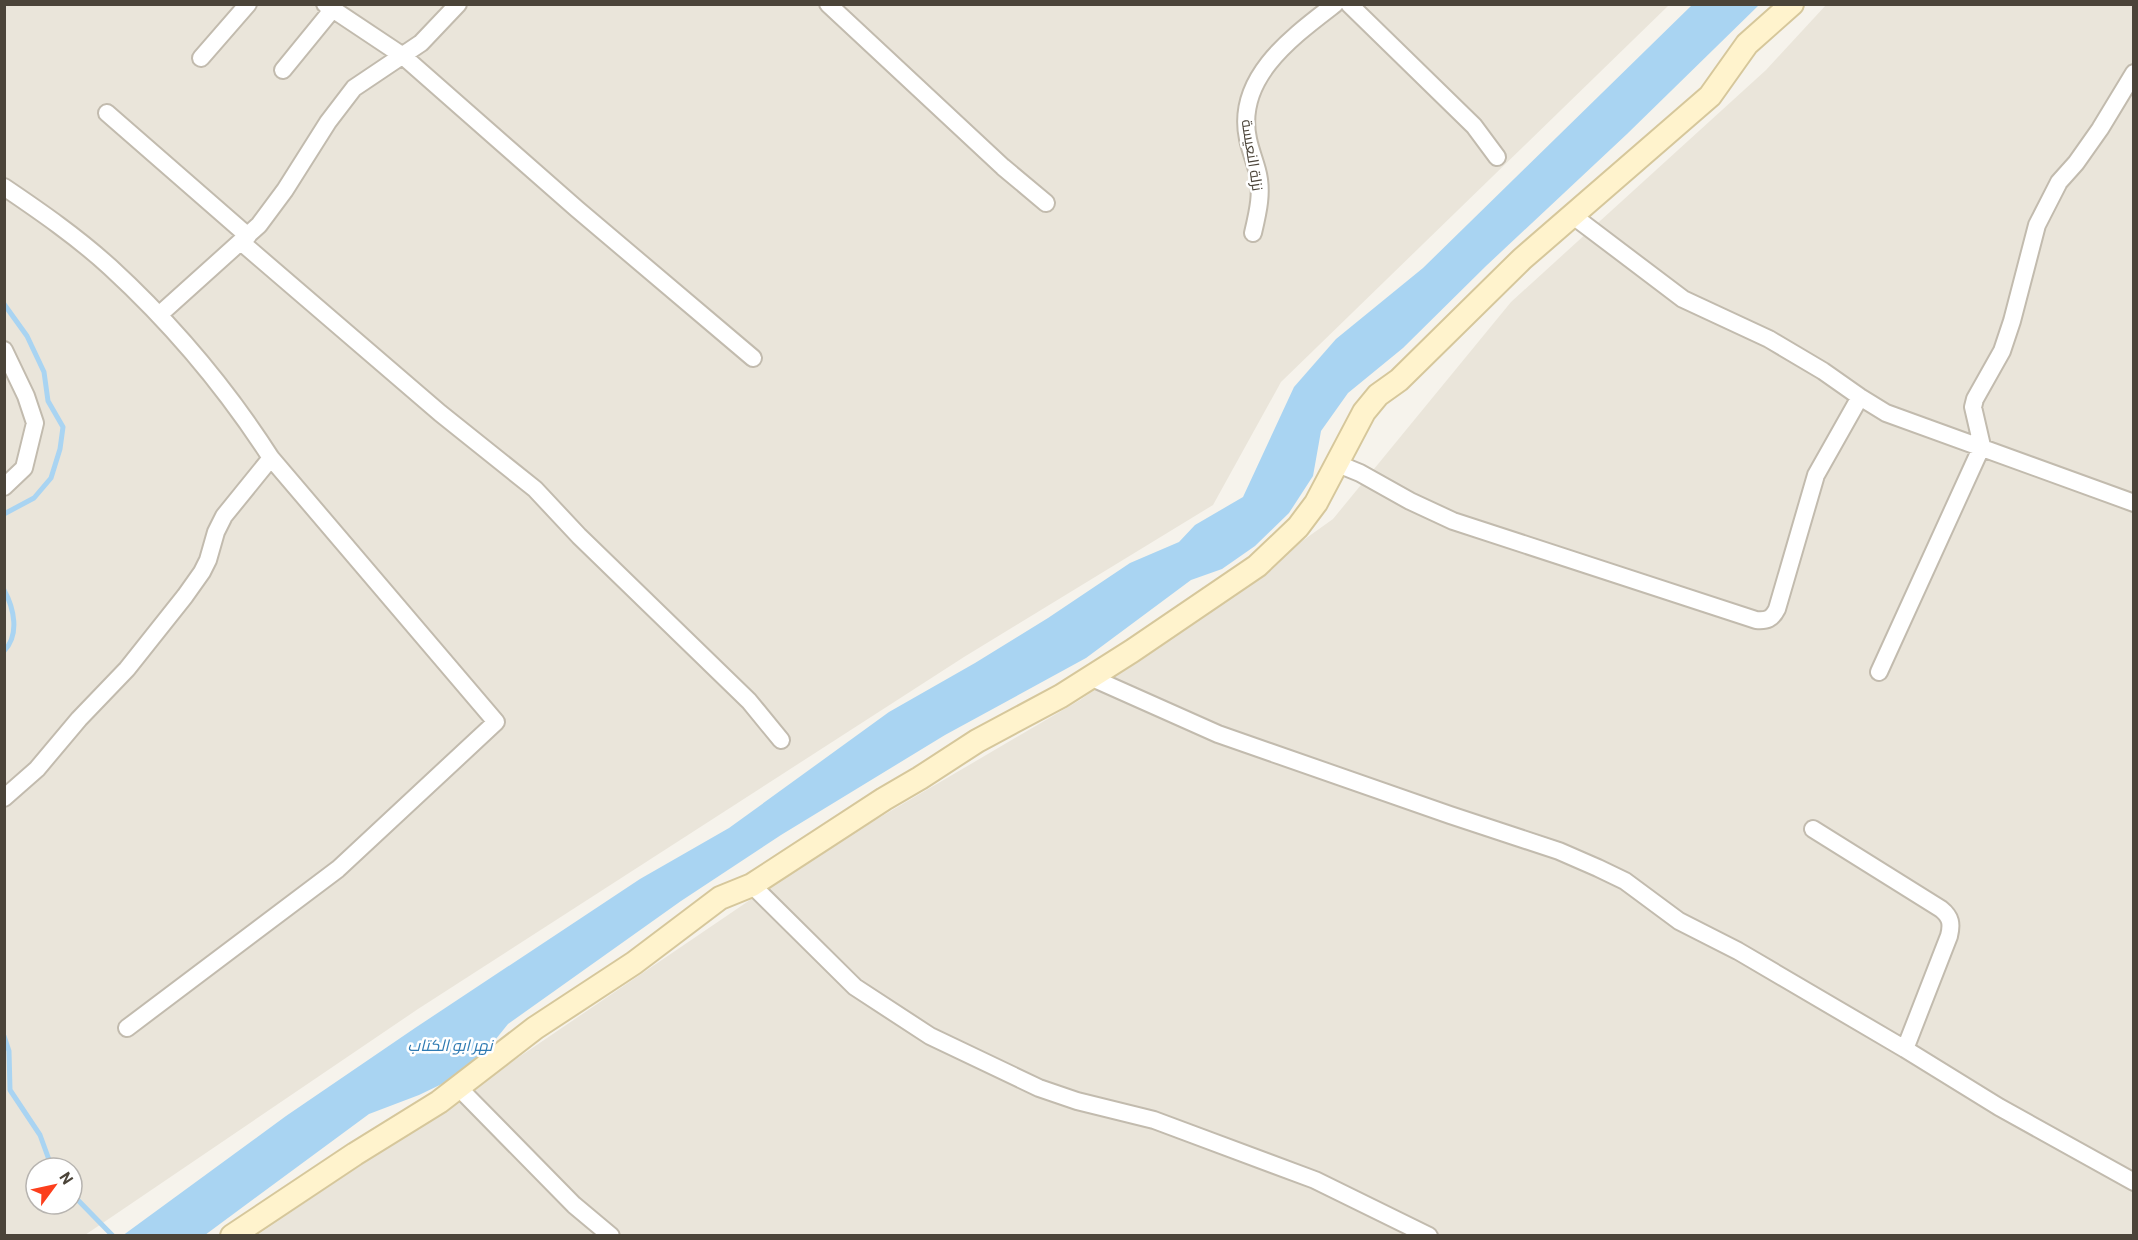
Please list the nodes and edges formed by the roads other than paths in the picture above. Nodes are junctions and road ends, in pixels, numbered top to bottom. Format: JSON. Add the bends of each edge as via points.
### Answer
{"nodes":[{"id":1,"x":248,"y":4,"type":"edge"},
{"id":2,"x":458,"y":4,"type":"edge"},
{"id":3,"x":828,"y":4,"type":"edge"},
{"id":4,"x":1335,"y":4,"type":"edge"},
{"id":5,"x":1349,"y":4,"type":"edge"},
{"id":6,"x":1792,"y":4,"type":"edge"},
{"id":7,"x":329,"y":8,"type":"edge"},
{"id":8,"x":403,"y":56,"type":"junction"},
{"id":9,"x":201,"y":58,"type":"dead end"},
{"id":10,"x":283,"y":70,"type":"dead end"},
{"id":11,"x":2133,"y":72,"type":"edge"},
{"id":12,"x":107,"y":112,"type":"dead end"},
{"id":13,"x":1497,"y":157,"type":"dead end"},
{"id":14,"x":4,"y":187,"type":"edge"},
{"id":15,"x":1046,"y":203,"type":"dead end"},
{"id":16,"x":1572,"y":215,"type":"junction"},
{"id":17,"x":1253,"y":233,"type":"dead end"},
{"id":18,"x":244,"y":239,"type":"junction"},
{"id":19,"x":159,"y":315,"type":"junction"},
{"id":20,"x":4,"y":350,"type":"edge"},
{"id":21,"x":753,"y":358,"type":"dead end"},
{"id":22,"x":1860,"y":397,"type":"junction"},
{"id":23,"x":1982,"y":446,"type":"junction"},
{"id":24,"x":271,"y":458,"type":"junction"},
{"id":25,"x":1338,"y":464,"type":"junction"},
{"id":26,"x":4,"y":487,"type":"edge"},
{"id":27,"x":2133,"y":503,"type":"edge"},
{"id":28,"x":1879,"y":672,"type":"dead end"},
{"id":29,"x":1090,"y":677,"type":"junction"},
{"id":30,"x":781,"y":740,"type":"dead end"},
{"id":31,"x":4,"y":798,"type":"edge"},
{"id":32,"x":1813,"y":829,"type":"dead end"},
{"id":33,"x":752,"y":885,"type":"junction"},
{"id":34,"x":127,"y":1028,"type":"dead end"},
{"id":35,"x":1905,"y":1049,"type":"junction"},
{"id":36,"x":459,"y":1088,"type":"junction"},
{"id":37,"x":2133,"y":1182,"type":"edge"},
{"id":38,"x":232,"y":1236,"type":"edge"},
{"id":39,"x":611,"y":1236,"type":"edge"},
{"id":40,"x":1429,"y":1236,"type":"edge"}],
"edges":[{"from":1,"to":9,"type":"street"},
{"from":2,"to":8,"type":"street","via":[[434,32]]},
{"from":3,"to":15,"type":"street"},
{"from":4,"to":17,"type":"street","name":"نزلة النعيسة","via":[[1270,60],[1249,97],[1247,136],[1259,183]]},
{"from":5,"to":13,"type":"street","via":[[1474,126]]},
{"from":6,"to":16,"type":"street","via":[[1747,44],[1710,96]]},
{"from":7,"to":8,"type":"street"},
{"from":7,"to":10,"type":"street"},
{"from":8,"to":18,"type":"street","via":[[354,88],[327,122],[285,190]]},
{"from":8,"to":21,"type":"street"},
{"from":11,"to":23,"type":"street","via":[[2100,129],[2059,182],[2037,225],[2002,351],[1975,399],[1973,408]]},
{"from":12,"to":18,"type":"street"},
{"from":14,"to":19,"type":"street","via":[[108,266]]},
{"from":16,"to":22,"type":"street","via":[[1683,299],[1769,339]]},
{"from":16,"to":25,"type":"street","via":[[1399,380],[1378,395],[1352,432]]},
{"from":18,"to":19,"type":"street"},
{"from":18,"to":30,"type":"street","via":[[440,413],[535,489],[749,702]]},
{"from":19,"to":24,"type":"street","via":[[242,413]]},
{"from":20,"to":26,"type":"street","via":[[36,423],[24,468]]},
{"from":22,"to":23,"type":"street","via":[[1886,413]]},
{"from":22,"to":25,"type":"street","via":[[1816,475],[1777,609],[1765,621],[1453,521]]},
{"from":23,"to":27,"type":"street"},
{"from":23,"to":28,"type":"street"},
{"from":24,"to":31,"type":"street","via":[[224,516],[208,560],[185,596],[127,669],[37,769]]},
{"from":24,"to":34,"type":"street","via":[[496,722],[338,869]]},
{"from":25,"to":29,"type":"street","via":[[1298,527],[1257,566]]},
{"from":29,"to":33,"type":"street","via":[[977,741]]},
{"from":29,"to":35,"type":"street","via":[[1218,734],[1559,850],[1598,867],[1625,881],[1680,921]]},
{"from":32,"to":35,"type":"street","via":[[1941,909],[1951,921],[1949,936]]},
{"from":33,"to":36,"type":"street","via":[[720,898],[634,963],[535,1028]]},
{"from":33,"to":40,"type":"street","via":[[855,987],[930,1036],[1039,1088],[1154,1120],[1315,1180]]},
{"from":35,"to":37,"type":"street"},
{"from":36,"to":38,"type":"street"},
{"from":36,"to":39,"type":"street","via":[[574,1205]]}]}
